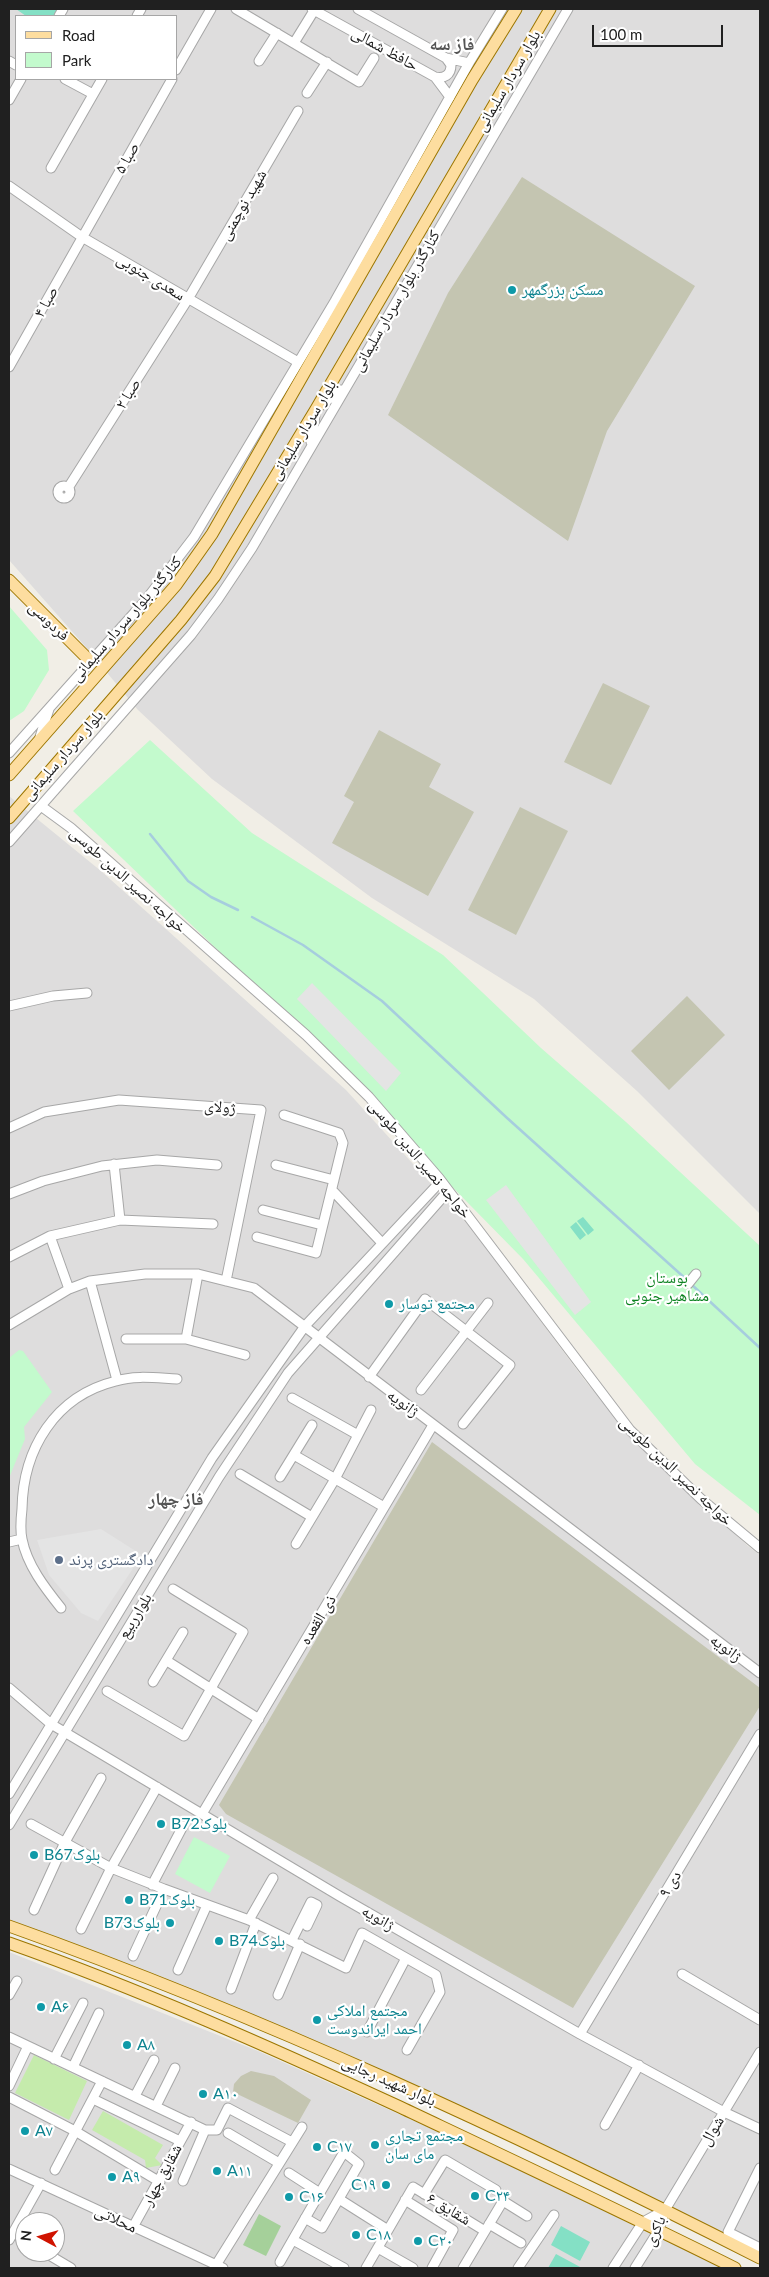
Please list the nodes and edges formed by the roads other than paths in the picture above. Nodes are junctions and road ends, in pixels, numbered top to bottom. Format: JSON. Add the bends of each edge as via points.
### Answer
{"nodes":[{"id":1,"x":211,"y":9,"type":"edge"},
{"id":2,"x":236,"y":9,"type":"edge"},
{"id":3,"x":314,"y":9,"type":"edge"},
{"id":4,"x":358,"y":9,"type":"edge"},
{"id":5,"x":502,"y":9,"type":"edge"},
{"id":6,"x":516,"y":9,"type":"edge"},
{"id":7,"x":550,"y":9,"type":"edge"},
{"id":8,"x":568,"y":9,"type":"edge"},
{"id":9,"x":276,"y":32,"type":"junction"},
{"id":10,"x":294,"y":43,"type":"junction"},
{"id":11,"x":374,"y":58,"type":"dead end"},
{"id":12,"x":446,"y":58,"type":"junction"},
{"id":13,"x":259,"y":62,"type":"dead end"},
{"id":14,"x":327,"y":62,"type":"junction"},
{"id":15,"x":469,"y":63,"type":"junction"},
{"id":16,"x":178,"y":67,"type":"edge"},
{"id":17,"x":435,"y":76,"type":"junction"},
{"id":18,"x":20,"y":80,"type":"edge"},
{"id":19,"x":67,"y":80,"type":"edge"},
{"id":20,"x":101,"y":80,"type":"edge"},
{"id":21,"x":171,"y":80,"type":"edge"},
{"id":22,"x":307,"y":93,"type":"dead end"},
{"id":23,"x":93,"y":94,"type":"junction"},
{"id":24,"x":450,"y":97,"type":"junction"},
{"id":25,"x":9,"y":100,"type":"edge"},
{"id":26,"x":298,"y":111,"type":"dead end"},
{"id":27,"x":52,"y":168,"type":"dead end"},
{"id":28,"x":9,"y":186,"type":"edge"},
{"id":29,"x":82,"y":236,"type":"junction"},
{"id":30,"x":188,"y":299,"type":"junction"},
{"id":31,"x":298,"y":362,"type":"junction"},
{"id":32,"x":9,"y":367,"type":"edge"},
{"id":33,"x":346,"y":385,"type":"junction"},
{"id":34,"x":316,"y":410,"type":"junction"},
{"id":35,"x":310,"y":447,"type":"junction"},
{"id":36,"x":68,"y":488,"type":"dead end"},
{"id":37,"x":9,"y":580,"type":"edge"},
{"id":38,"x":90,"y":661,"type":"junction"},
{"id":39,"x":50,"y":706,"type":"junction"},
{"id":40,"x":40,"y":739,"type":"junction"},
{"id":41,"x":9,"y":753,"type":"edge"},
{"id":42,"x":9,"y":775,"type":"edge"},
{"id":43,"x":41,"y":806,"type":"junction"},
{"id":44,"x":9,"y":818,"type":"edge"},
{"id":45,"x":9,"y":842,"type":"edge"},
{"id":46,"x":87,"y":993,"type":"dead end"},
{"id":47,"x":9,"y":1006,"type":"edge"},
{"id":48,"x":284,"y":1115,"type":"dead end"},
{"id":49,"x":9,"y":1128,"type":"edge"},
{"id":50,"x":114,"y":1164,"type":"junction"},
{"id":51,"x":217,"y":1165,"type":"dead end"},
{"id":52,"x":276,"y":1166,"type":"dead end"},
{"id":53,"x":334,"y":1180,"type":"junction"},
{"id":54,"x":440,"y":1181,"type":"junction"},
{"id":55,"x":332,"y":1190,"type":"junction"},
{"id":56,"x":448,"y":1191,"type":"junction"},
{"id":57,"x":9,"y":1194,"type":"edge"},
{"id":58,"x":263,"y":1210,"type":"dead end"},
{"id":59,"x":120,"y":1220,"type":"junction"},
{"id":60,"x":213,"y":1224,"type":"dead end"},
{"id":61,"x":322,"y":1226,"type":"junction"},
{"id":62,"x":50,"y":1236,"type":"junction"},
{"id":63,"x":257,"y":1237,"type":"dead end"},
{"id":64,"x":382,"y":1243,"type":"junction"},
{"id":65,"x":9,"y":1257,"type":"edge"},
{"id":66,"x":198,"y":1274,"type":"junction"},
{"id":67,"x":696,"y":1274,"type":"dead end"},
{"id":68,"x":90,"y":1281,"type":"junction"},
{"id":69,"x":226,"y":1281,"type":"junction"},
{"id":70,"x":688,"y":1284,"type":"dead end"},
{"id":71,"x":69,"y":1289,"type":"junction"},
{"id":72,"x":488,"y":1303,"type":"dead end"},
{"id":73,"x":9,"y":1325,"type":"edge"},
{"id":74,"x":305,"y":1326,"type":"junction"},
{"id":75,"x":467,"y":1331,"type":"junction"},
{"id":76,"x":319,"y":1337,"type":"junction"},
{"id":77,"x":126,"y":1339,"type":"dead end"},
{"id":78,"x":186,"y":1339,"type":"junction"},
{"id":79,"x":245,"y":1356,"type":"dead end"},
{"id":80,"x":369,"y":1377,"type":"junction"},
{"id":81,"x":176,"y":1379,"type":"dead end"},
{"id":82,"x":117,"y":1380,"type":"junction"},
{"id":83,"x":421,"y":1390,"type":"dead end"},
{"id":84,"x":292,"y":1398,"type":"dead end"},
{"id":85,"x":372,"y":1410,"type":"dead end"},
{"id":86,"x":464,"y":1424,"type":"dead end"},
{"id":87,"x":312,"y":1425,"type":"dead end"},
{"id":88,"x":433,"y":1425,"type":"junction"},
{"id":89,"x":358,"y":1436,"type":"junction"},
{"id":90,"x":294,"y":1456,"type":"junction"},
{"id":91,"x":206,"y":1468,"type":"junction"},
{"id":92,"x":240,"y":1474,"type":"dead end"},
{"id":93,"x":219,"y":1477,"type":"junction"},
{"id":94,"x":280,"y":1478,"type":"dead end"},
{"id":95,"x":335,"y":1479,"type":"junction"},
{"id":96,"x":384,"y":1507,"type":"junction"},
{"id":97,"x":312,"y":1517,"type":"junction"},
{"id":98,"x":22,"y":1539,"type":"junction"},
{"id":99,"x":9,"y":1542,"type":"edge"},
{"id":100,"x":296,"y":1544,"type":"dead end"},
{"id":101,"x":760,"y":1548,"type":"edge"},
{"id":102,"x":173,"y":1590,"type":"dead end"},
{"id":103,"x":61,"y":1608,"type":"dead end"},
{"id":104,"x":183,"y":1632,"type":"dead end"},
{"id":105,"x":167,"y":1661,"type":"junction"},
{"id":106,"x":760,"y":1673,"type":"edge"},
{"id":107,"x":153,"y":1682,"type":"dead end"},
{"id":108,"x":9,"y":1688,"type":"edge"},
{"id":109,"x":211,"y":1688,"type":"junction"},
{"id":110,"x":107,"y":1691,"type":"dead end"},
{"id":111,"x":259,"y":1719,"type":"junction"},
{"id":112,"x":51,"y":1724,"type":"junction"},
{"id":113,"x":65,"y":1733,"type":"junction"},
{"id":114,"x":760,"y":1734,"type":"edge"},
{"id":115,"x":101,"y":1778,"type":"dead end"},
{"id":116,"x":158,"y":1787,"type":"junction"},
{"id":117,"x":9,"y":1794,"type":"edge"},
{"id":118,"x":202,"y":1814,"type":"junction"},
{"id":119,"x":31,"y":1824,"type":"dead end"},
{"id":120,"x":9,"y":1825,"type":"edge"},
{"id":121,"x":183,"y":1826,"type":"dead end"},
{"id":122,"x":66,"y":1842,"type":"junction"},
{"id":123,"x":111,"y":1868,"type":"junction"},
{"id":124,"x":273,"y":1878,"type":"dead end"},
{"id":125,"x":152,"y":1885,"type":"junction"},
{"id":126,"x":164,"y":1890,"type":"junction"},
{"id":127,"x":207,"y":1905,"type":"junction"},
{"id":128,"x":34,"y":1910,"type":"dead end"},
{"id":129,"x":252,"y":1922,"type":"junction"},
{"id":130,"x":9,"y":1926,"type":"edge"},
{"id":131,"x":307,"y":1926,"type":"dead end"},
{"id":132,"x":81,"y":1929,"type":"dead end"},
{"id":133,"x":296,"y":1942,"type":"junction"},
{"id":134,"x":9,"y":1943,"type":"edge"},
{"id":135,"x":133,"y":1956,"type":"dead end"},
{"id":136,"x":406,"y":1958,"type":"junction"},
{"id":137,"x":178,"y":1970,"type":"dead end"},
{"id":138,"x":682,"y":1974,"type":"dead end"},
{"id":139,"x":17,"y":1980,"type":"dead end"},
{"id":140,"x":231,"y":1989,"type":"dead end"},
{"id":141,"x":9,"y":1995,"type":"edge"},
{"id":142,"x":278,"y":1995,"type":"dead end"},
{"id":143,"x":83,"y":2004,"type":"dead end"},
{"id":144,"x":99,"y":2013,"type":"dead end"},
{"id":145,"x":760,"y":2020,"type":"edge"},
{"id":146,"x":367,"y":2032,"type":"dead end"},
{"id":147,"x":580,"y":2034,"type":"junction"},
{"id":148,"x":11,"y":2038,"type":"edge"},
{"id":149,"x":28,"y":2046,"type":"junction"},
{"id":150,"x":9,"y":2049,"type":"edge"},
{"id":151,"x":407,"y":2050,"type":"dead end"},
{"id":152,"x":760,"y":2052,"type":"edge"},
{"id":153,"x":54,"y":2059,"type":"junction"},
{"id":154,"x":154,"y":2060,"type":"dead end"},
{"id":155,"x":639,"y":2065,"type":"junction"},
{"id":156,"x":73,"y":2067,"type":"junction"},
{"id":157,"x":175,"y":2068,"type":"dead end"},
{"id":158,"x":102,"y":2081,"type":"junction"},
{"id":159,"x":9,"y":2086,"type":"edge"},
{"id":160,"x":135,"y":2096,"type":"junction"},
{"id":161,"x":9,"y":2097,"type":"edge"},
{"id":162,"x":93,"y":2099,"type":"junction"},
{"id":163,"x":156,"y":2106,"type":"junction"},
{"id":164,"x":724,"y":2112,"type":"junction"},
{"id":165,"x":191,"y":2122,"type":"junction"},
{"id":166,"x":605,"y":2125,"type":"dead end"},
{"id":167,"x":302,"y":2127,"type":"dead end"},
{"id":168,"x":760,"y":2128,"type":"edge"},
{"id":169,"x":205,"y":2130,"type":"junction"},
{"id":170,"x":75,"y":2131,"type":"junction"},
{"id":171,"x":228,"y":2133,"type":"dead end"},
{"id":172,"x":180,"y":2142,"type":"junction"},
{"id":173,"x":292,"y":2142,"type":"junction"},
{"id":174,"x":279,"y":2163,"type":"junction"},
{"id":175,"x":760,"y":2168,"type":"edge"},
{"id":176,"x":9,"y":2169,"type":"edge"},
{"id":177,"x":55,"y":2170,"type":"dead end"},
{"id":178,"x":289,"y":2173,"type":"dead end"},
{"id":179,"x":183,"y":2181,"type":"dead end"},
{"id":180,"x":160,"y":2182,"type":"junction"},
{"id":181,"x":41,"y":2184,"type":"junction"},
{"id":182,"x":496,"y":2190,"type":"dead end"},
{"id":183,"x":320,"y":2194,"type":"junction"},
{"id":184,"x":424,"y":2194,"type":"junction"},
{"id":185,"x":339,"y":2199,"type":"junction"},
{"id":186,"x":405,"y":2200,"type":"junction"},
{"id":187,"x":664,"y":2210,"type":"junction"},
{"id":188,"x":554,"y":2215,"type":"dead end"},
{"id":189,"x":527,"y":2216,"type":"dead end"},
{"id":190,"x":305,"y":2218,"type":"junction"},
{"id":191,"x":643,"y":2222,"type":"junction"},
{"id":192,"x":133,"y":2227,"type":"junction"},
{"id":193,"x":487,"y":2228,"type":"junction"},
{"id":194,"x":388,"y":2230,"type":"junction"},
{"id":195,"x":659,"y":2230,"type":"junction"},
{"id":196,"x":11,"y":2236,"type":"edge"},
{"id":197,"x":293,"y":2240,"type":"junction"},
{"id":198,"x":521,"y":2243,"type":"dead end"},
{"id":199,"x":378,"y":2248,"type":"junction"},
{"id":200,"x":760,"y":2248,"type":"edge"},
{"id":201,"x":760,"y":2258,"type":"edge"},
{"id":202,"x":280,"y":2262,"type":"dead end"},
{"id":203,"x":58,"y":2265,"type":"edge"},
{"id":204,"x":220,"y":2267,"type":"edge"},
{"id":205,"x":71,"y":2268,"type":"edge"},
{"id":206,"x":344,"y":2268,"type":"edge"},
{"id":207,"x":366,"y":2268,"type":"edge"},
{"id":208,"x":413,"y":2268,"type":"edge"},
{"id":209,"x":432,"y":2268,"type":"edge"},
{"id":210,"x":463,"y":2268,"type":"edge"},
{"id":211,"x":518,"y":2268,"type":"edge"},
{"id":212,"x":613,"y":2268,"type":"edge"},
{"id":213,"x":635,"y":2268,"type":"edge"},
{"id":214,"x":736,"y":2268,"type":"edge"}],
"edges":[{"from":1,"to":16,"type":"street"},
{"from":2,"to":9,"type":"street"},
{"from":3,"to":10,"type":"street"},
{"from":3,"to":17,"type":"street","name":"حافظ شمالی"},
{"from":4,"to":12,"type":"street","name":"حافظ شمالی"},
{"from":5,"to":15,"type":"street","name":"کنارگذر بلوار سردار سلیمانی"},
{"from":6,"to":40,"type":"main road","name":"بلوار سردار سلیمانی","via":[[212,534],[176,585]]},
{"from":7,"to":34,"type":"main road","name":"بلوار سردار سلیمانی"},
{"from":8,"to":33,"type":"street","name":"کنارگذر بلوار سردار سلیمانی"},
{"from":9,"to":10,"type":"street"},
{"from":9,"to":13,"type":"street"},
{"from":10,"to":14,"type":"street"},
{"from":11,"to":14,"type":"street","via":[[359,82]]},
{"from":12,"to":15,"type":"street","name":"حافظ شمالی"},
{"from":12,"to":17,"type":"street","via":[[451,65],[448,74],[440,78]]},
{"from":14,"to":22,"type":"street"},
{"from":15,"to":24,"type":"street","name":"کنارگذر بلوار سردار سلیمانی"},
{"from":17,"to":24,"type":"street","name":"حافظ شمالی"},
{"from":18,"to":25,"type":"street"},
{"from":19,"to":23,"type":"street"},
{"from":20,"to":23,"type":"street"},
{"from":21,"to":29,"type":"street","name":"صبا ۵"},
{"from":23,"to":27,"type":"street"},
{"from":24,"to":31,"type":"street","name":"کنارگذر بلوار سردار سلیمانی"},
{"from":26,"to":30,"type":"street","name":"شهید نوچمنی"},
{"from":28,"to":29,"type":"street","name":"سعدی جنوبی"},
{"from":29,"to":30,"type":"street","name":"سعدی جنوبی"},
{"from":29,"to":32,"type":"street","name":"صبا ۴"},
{"from":30,"to":31,"type":"street","name":"سعدی جنوبی"},
{"from":30,"to":36,"type":"street","name":"صبا ۲"},
{"from":31,"to":38,"type":"street","name":"کنارگذر بلوار سردار سلیمانی","via":[[194,537],[145,601]]},
{"from":33,"to":34,"type":"street"},
{"from":33,"to":35,"type":"street","name":"کنارگذر بلوار سردار سلیمانی"},
{"from":34,"to":35,"type":"street"},
{"from":34,"to":44,"type":"main road","name":"بلوار سردار سلیمانی","via":[[215,576],[181,620]]},
{"from":35,"to":43,"type":"street","name":"کنارگذر بلوار سردار سلیمانی","via":[[252,548],[218,599]]},
{"from":37,"to":38,"type":"main road","name":"فردوسی"},
{"from":38,"to":39,"type":"street","name":"کنارگذر بلوار سردار سلیمانی"},
{"from":39,"to":40,"type":"street"},
{"from":39,"to":41,"type":"street","name":"کنارگذر بلوار سردار سلیمانی"},
{"from":40,"to":42,"type":"main road","name":"بلوار سردار سلیمانی"},
{"from":43,"to":45,"type":"street","name":"کنارگذر بلوار سردار سلیمانی"},
{"from":43,"to":54,"type":"street","name":"خواجه نصیر الدین طوسی","via":[[71,828],[306,1035],[369,1097]]},
{"from":46,"to":47,"type":"street","via":[[53,996]]},
{"from":48,"to":53,"type":"street","via":[[339,1133],[343,1143]]},
{"from":49,"to":69,"type":"street","name":"ژولای","via":[[44,1112],[119,1100],[261,1110]]},
{"from":50,"to":51,"type":"street","via":[[157,1160]]},
{"from":50,"to":57,"type":"street","via":[[44,1181]]},
{"from":50,"to":59,"type":"street"},
{"from":52,"to":53,"type":"street"},
{"from":53,"to":55,"type":"street"},
{"from":54,"to":56,"type":"street","name":"خواجه نصیر الدین طوسی"},
{"from":54,"to":64,"type":"street","name":"بلوارربیع"},
{"from":55,"to":61,"type":"street"},
{"from":55,"to":64,"type":"street"},
{"from":56,"to":76,"type":"street","name":"بلوارربیع"},
{"from":56,"to":101,"type":"street","name":"خواجه نصیر الدین طوسی","via":[[630,1430],[700,1499]]},
{"from":58,"to":61,"type":"street"},
{"from":59,"to":60,"type":"street"},
{"from":59,"to":62,"type":"street"},
{"from":61,"to":63,"type":"street","via":[[316,1252]]},
{"from":62,"to":65,"type":"street"},
{"from":62,"to":71,"type":"street"},
{"from":64,"to":74,"type":"street","name":"بلوارربیع"},
{"from":66,"to":68,"type":"street","name":"ژانویه","via":[[145,1274]]},
{"from":66,"to":69,"type":"street","name":"ژانویه"},
{"from":66,"to":78,"type":"street"},
{"from":67,"to":70,"type":"street"},
{"from":68,"to":71,"type":"street","name":"ژانویه"},
{"from":68,"to":82,"type":"street"},
{"from":69,"to":74,"type":"street","name":"ژانویه","via":[[254,1288]]},
{"from":71,"to":73,"type":"street","name":"ژانویه"},
{"from":72,"to":75,"type":"street"},
{"from":74,"to":76,"type":"street","name":"ژانویه"},
{"from":74,"to":91,"type":"street","name":"بلوارربیع"},
{"from":75,"to":80,"type":"street","via":[[425,1299]]},
{"from":75,"to":83,"type":"street"},
{"from":75,"to":86,"type":"street","via":[[510,1365]]},
{"from":76,"to":80,"type":"street","name":"ژانویه"},
{"from":76,"to":93,"type":"street","name":"بلوارربیع","via":[[288,1373]]},
{"from":77,"to":78,"type":"street"},
{"from":78,"to":79,"type":"street"},
{"from":80,"to":88,"type":"street","name":"ژانویه"},
{"from":81,"to":82,"type":"street","via":[[143,1377]]},
{"from":82,"to":98,"type":"street","via":[[62,1408],[43,1432],[30,1457],[22,1485]]},
{"from":84,"to":89,"type":"street"},
{"from":85,"to":89,"type":"street"},
{"from":87,"to":90,"type":"street"},
{"from":88,"to":96,"type":"street","name":"ذی القعده"},
{"from":88,"to":106,"type":"street","name":"ژانویه"},
{"from":89,"to":95,"type":"street"},
{"from":90,"to":94,"type":"street"},
{"from":90,"to":95,"type":"street"},
{"from":91,"to":93,"type":"street"},
{"from":91,"to":112,"type":"street","name":"بلوارربیع"},
{"from":92,"to":97,"type":"street"},
{"from":93,"to":113,"type":"street","name":"بلوارربیع"},
{"from":95,"to":96,"type":"street"},
{"from":95,"to":97,"type":"street"},
{"from":96,"to":111,"type":"street","name":"ذی القعده"},
{"from":97,"to":100,"type":"street"},
{"from":98,"to":99,"type":"street"},
{"from":98,"to":103,"type":"street","via":[[40,1582]]},
{"from":102,"to":109,"type":"street","via":[[243,1632]]},
{"from":104,"to":105,"type":"street"},
{"from":105,"to":107,"type":"street"},
{"from":105,"to":109,"type":"street"},
{"from":108,"to":112,"type":"street","name":"ژانویه"},
{"from":109,"to":110,"type":"street","via":[[184,1736]]},
{"from":109,"to":111,"type":"street"},
{"from":111,"to":118,"type":"street","name":"ذی القعده"},
{"from":112,"to":113,"type":"street","name":"ژانویه"},
{"from":112,"to":117,"type":"street","name":"بلوارربیع"},
{"from":113,"to":116,"type":"street","name":"ژانویه"},
{"from":113,"to":120,"type":"street","name":"بلوارربیع"},
{"from":114,"to":147,"type":"street","name":"۹ دی"},
{"from":115,"to":122,"type":"street"},
{"from":116,"to":118,"type":"street","name":"ژانویه"},
{"from":116,"to":123,"type":"street"},
{"from":118,"to":147,"type":"street","name":"ژانویه"},
{"from":119,"to":122,"type":"street"},
{"from":121,"to":125,"type":"street"},
{"from":122,"to":123,"type":"street"},
{"from":122,"to":128,"type":"street"},
{"from":123,"to":125,"type":"street"},
{"from":123,"to":132,"type":"street"},
{"from":124,"to":129,"type":"street"},
{"from":125,"to":126,"type":"street"},
{"from":126,"to":127,"type":"street"},
{"from":126,"to":135,"type":"street"},
{"from":127,"to":129,"type":"street"},
{"from":127,"to":137,"type":"street"},
{"from":129,"to":133,"type":"street"},
{"from":129,"to":140,"type":"street"},
{"from":130,"to":187,"type":"main road","name":"بلوار شهید رجایی","via":[[270,2027]]},
{"from":131,"to":133,"type":"street","via":[[317,1905],[311,1902]]},
{"from":133,"to":136,"type":"street","via":[[346,1968],[362,1933]]},
{"from":133,"to":142,"type":"street"},
{"from":134,"to":191,"type":"main road","name":"بلوار شهید رجایی","via":[[69,1964],[268,2046]]},
{"from":136,"to":146,"type":"street"},
{"from":136,"to":151,"type":"street","via":[[436,1975],[440,1992]]},
{"from":138,"to":145,"type":"street"},
{"from":139,"to":141,"type":"street"},
{"from":143,"to":153,"type":"street"},
{"from":144,"to":156,"type":"street"},
{"from":147,"to":155,"type":"street","name":"ژانویه"},
{"from":148,"to":149,"type":"street"},
{"from":148,"to":150,"type":"street"},
{"from":149,"to":153,"type":"street"},
{"from":149,"to":159,"type":"street"},
{"from":152,"to":164,"type":"street","name":"شوال"},
{"from":153,"to":156,"type":"street"},
{"from":154,"to":160,"type":"street"},
{"from":155,"to":164,"type":"street","name":"ژانویه"},
{"from":155,"to":166,"type":"street"},
{"from":156,"to":158,"type":"street"},
{"from":157,"to":163,"type":"street"},
{"from":158,"to":160,"type":"street"},
{"from":158,"to":162,"type":"street"},
{"from":160,"to":163,"type":"street"},
{"from":161,"to":170,"type":"street"},
{"from":162,"to":170,"type":"street"},
{"from":162,"to":172,"type":"street"},
{"from":163,"to":165,"type":"street"},
{"from":164,"to":168,"type":"street","name":"ژانویه"},
{"from":164,"to":187,"type":"street","name":"شوال"},
{"from":165,"to":169,"type":"street"},
{"from":165,"to":172,"type":"street","name":"شقایق چهار"},
{"from":167,"to":173,"type":"street"},
{"from":169,"to":173,"type":"street","via":[[217,2130],[228,2108]]},
{"from":169,"to":179,"type":"street"},
{"from":170,"to":177,"type":"street"},
{"from":170,"to":180,"type":"street"},
{"from":171,"to":174,"type":"street"},
{"from":172,"to":180,"type":"street","name":"شقایق چهار"},
{"from":173,"to":174,"type":"street"},
{"from":174,"to":204,"type":"street"},
{"from":175,"to":200,"type":"street","via":[[728,2232]]},
{"from":176,"to":181,"type":"street","name":"محلاتی"},
{"from":178,"to":183,"type":"street"},
{"from":180,"to":192,"type":"street","name":"شقایق چهار"},
{"from":181,"to":192,"type":"street","name":"محلاتی"},
{"from":181,"to":196,"type":"street"},
{"from":182,"to":184,"type":"street","via":[[445,2160]]},
{"from":183,"to":185,"type":"street","via":[[344,2152],[359,2164]]},
{"from":183,"to":190,"type":"street"},
{"from":184,"to":186,"type":"street","name":"شقایق ۶","via":[[413,2187]]},
{"from":184,"to":193,"type":"street","name":"شقایق ۶"},
{"from":185,"to":190,"type":"street","via":[[322,2228]]},
{"from":185,"to":194,"type":"street"},
{"from":186,"to":194,"type":"street"},
{"from":186,"to":209,"type":"street","via":[[453,2230]]},
{"from":187,"to":191,"type":"street","name":"باکری"},
{"from":187,"to":195,"type":"street","name":"باکری"},
{"from":187,"to":201,"type":"main road","name":"بلوار شهید رجایی"},
{"from":188,"to":211,"type":"street"},
{"from":189,"to":193,"type":"street","via":[[503,2201]]},
{"from":190,"to":197,"type":"street"},
{"from":191,"to":195,"type":"main road","name":"بلوار شهید رجایی"},
{"from":191,"to":212,"type":"street","name":"باکری"},
{"from":192,"to":204,"type":"street","name":"محلاتی"},
{"from":193,"to":198,"type":"street","name":"شقایق ۶"},
{"from":193,"to":210,"type":"street"},
{"from":194,"to":199,"type":"street"},
{"from":195,"to":213,"type":"street","name":"باکری"},
{"from":195,"to":214,"type":"main road","name":"بلوار شهید رجایی"},
{"from":197,"to":202,"type":"street"},
{"from":197,"to":206,"type":"street"},
{"from":199,"to":207,"type":"street"},
{"from":199,"to":208,"type":"street"},
{"from":203,"to":205,"type":"street"}]}
